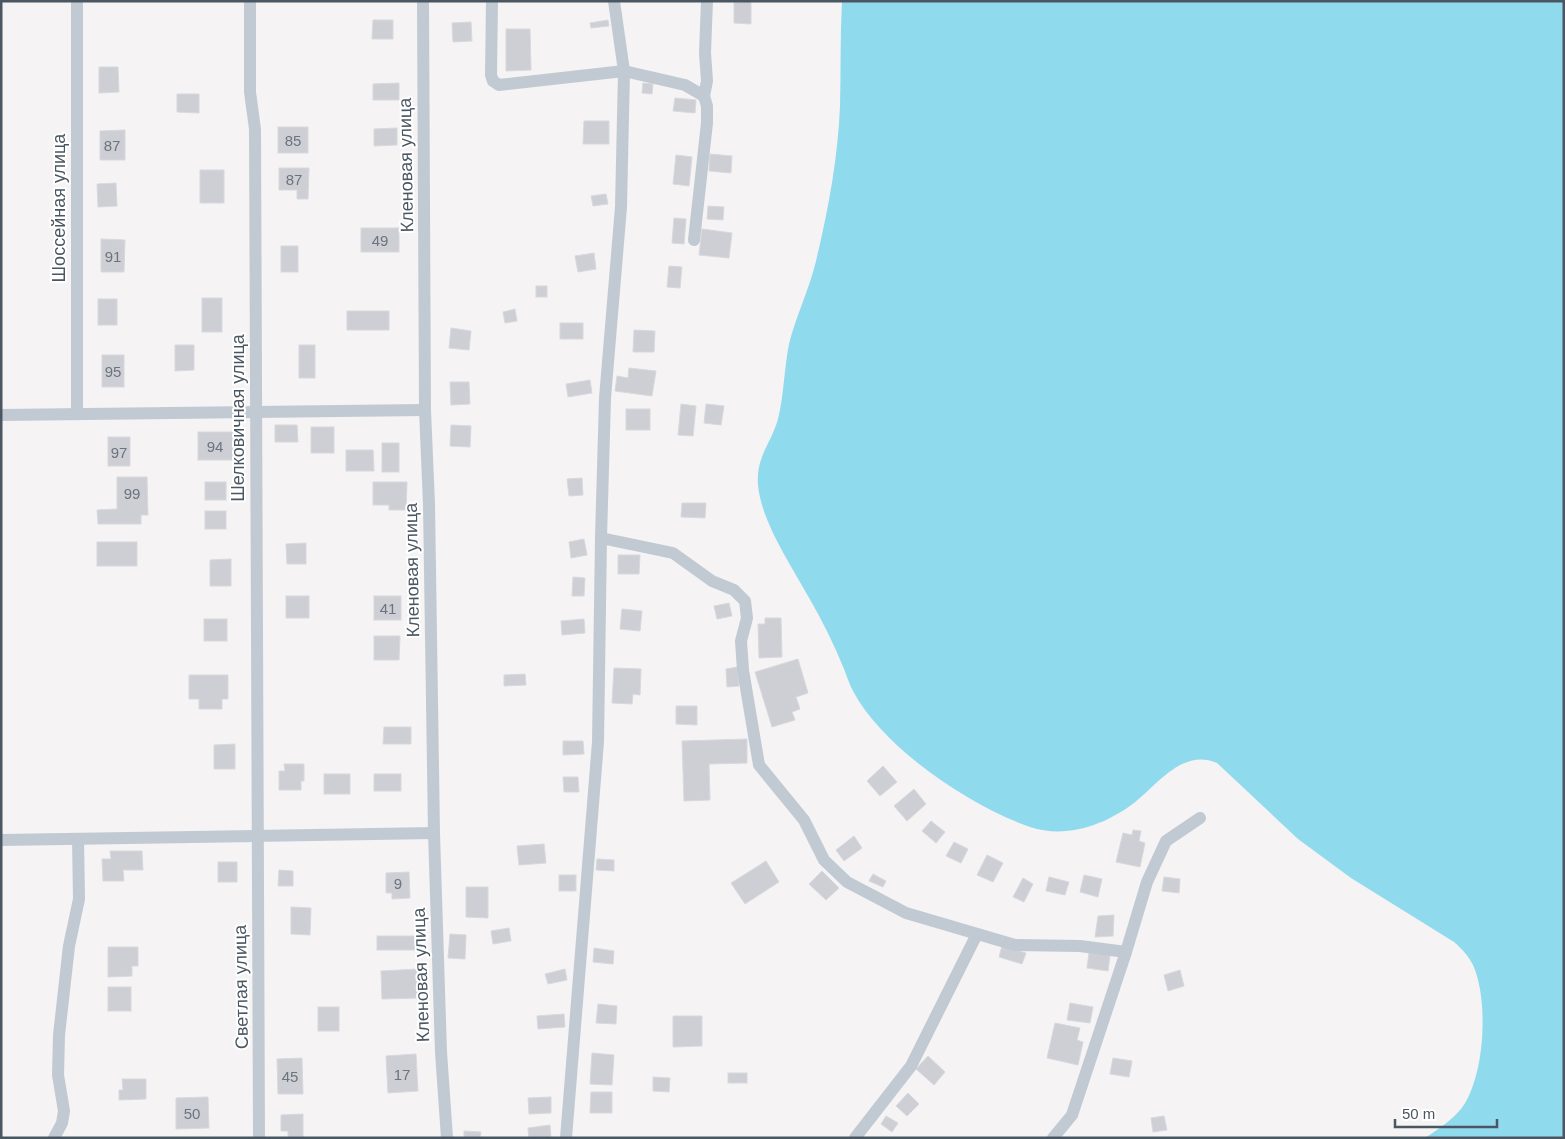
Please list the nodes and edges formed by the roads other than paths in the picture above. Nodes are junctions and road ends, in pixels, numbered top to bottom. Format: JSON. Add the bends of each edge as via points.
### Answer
{"nodes":[{"id":1,"x":77,"y":1,"type":"edge"},
{"id":2,"x":250,"y":1,"type":"edge"},
{"id":3,"x":423,"y":1,"type":"edge"},
{"id":4,"x":492,"y":1,"type":"edge"},
{"id":5,"x":614,"y":1,"type":"edge"},
{"id":6,"x":707,"y":1,"type":"edge"},
{"id":7,"x":624,"y":70,"type":"junction"},
{"id":8,"x":704,"y":96,"type":"junction"},
{"id":9,"x":694,"y":240,"type":"dead end"},
{"id":10,"x":425,"y":410,"type":"junction"},
{"id":11,"x":256,"y":412,"type":"junction"},
{"id":12,"x":77,"y":414,"type":"junction"},
{"id":13,"x":1,"y":415,"type":"edge"},
{"id":14,"x":601,"y":538,"type":"junction"},
{"id":15,"x":1200,"y":818,"type":"dead end"},
{"id":16,"x":434,"y":833,"type":"junction"},
{"id":17,"x":257,"y":836,"type":"junction"},
{"id":18,"x":78,"y":839,"type":"junction"},
{"id":19,"x":1,"y":840,"type":"edge"},
{"id":20,"x":977,"y":934,"type":"junction"},
{"id":21,"x":1126,"y":952,"type":"junction"},
{"id":22,"x":54,"y":1138,"type":"edge"},
{"id":23,"x":259,"y":1138,"type":"edge"},
{"id":24,"x":447,"y":1138,"type":"edge"},
{"id":25,"x":566,"y":1138,"type":"edge"},
{"id":26,"x":855,"y":1138,"type":"edge"},
{"id":27,"x":1053,"y":1138,"type":"edge"}],
"edges":[{"from":1,"to":12,"type":"street","name":"Шоссейная улица"},
{"from":2,"to":11,"type":"street","name":"Шелковичная улица","via":[[250,92],[255,128]]},
{"from":3,"to":10,"type":"street","name":"Кленовая улица"},
{"from":4,"to":7,"type":"street","via":[[491,75],[499,85]]},
{"from":5,"to":7,"type":"street"},
{"from":6,"to":8,"type":"street","via":[[707,81]]},
{"from":7,"to":8,"type":"street","via":[[685,85]]},
{"from":7,"to":14,"type":"street","via":[[621,207],[605,398]]},
{"from":8,"to":9,"type":"street","via":[[707,123]]},
{"from":10,"to":11,"type":"street"},
{"from":10,"to":16,"type":"street","name":"Кленовая улица"},
{"from":11,"to":12,"type":"street"},
{"from":11,"to":17,"type":"street","name":"Шелковичная улица"},
{"from":12,"to":13,"type":"street"},
{"from":14,"to":20,"type":"street","via":[[673,553],[746,600],[747,618],[741,641],[743,670],[759,765],[804,820],[824,860],[847,882],[906,913]]},
{"from":14,"to":25,"type":"street","via":[[598,742]]},
{"from":15,"to":21,"type":"street","via":[[1166,841],[1147,882]]},
{"from":16,"to":17,"type":"street"},
{"from":16,"to":24,"type":"street","name":"Кленовая улица"},
{"from":17,"to":18,"type":"street"},
{"from":17,"to":23,"type":"street","name":"Светлая улица"},
{"from":18,"to":19,"type":"street"},
{"from":18,"to":22,"type":"street","via":[[79,899],[69,946],[59,1035],[58,1075],[64,1111]]},
{"from":20,"to":21,"type":"street","via":[[1015,945],[1080,946]]},
{"from":20,"to":26,"type":"street","via":[[911,1066]]},
{"from":21,"to":27,"type":"street","via":[[1072,1115]]}]}
